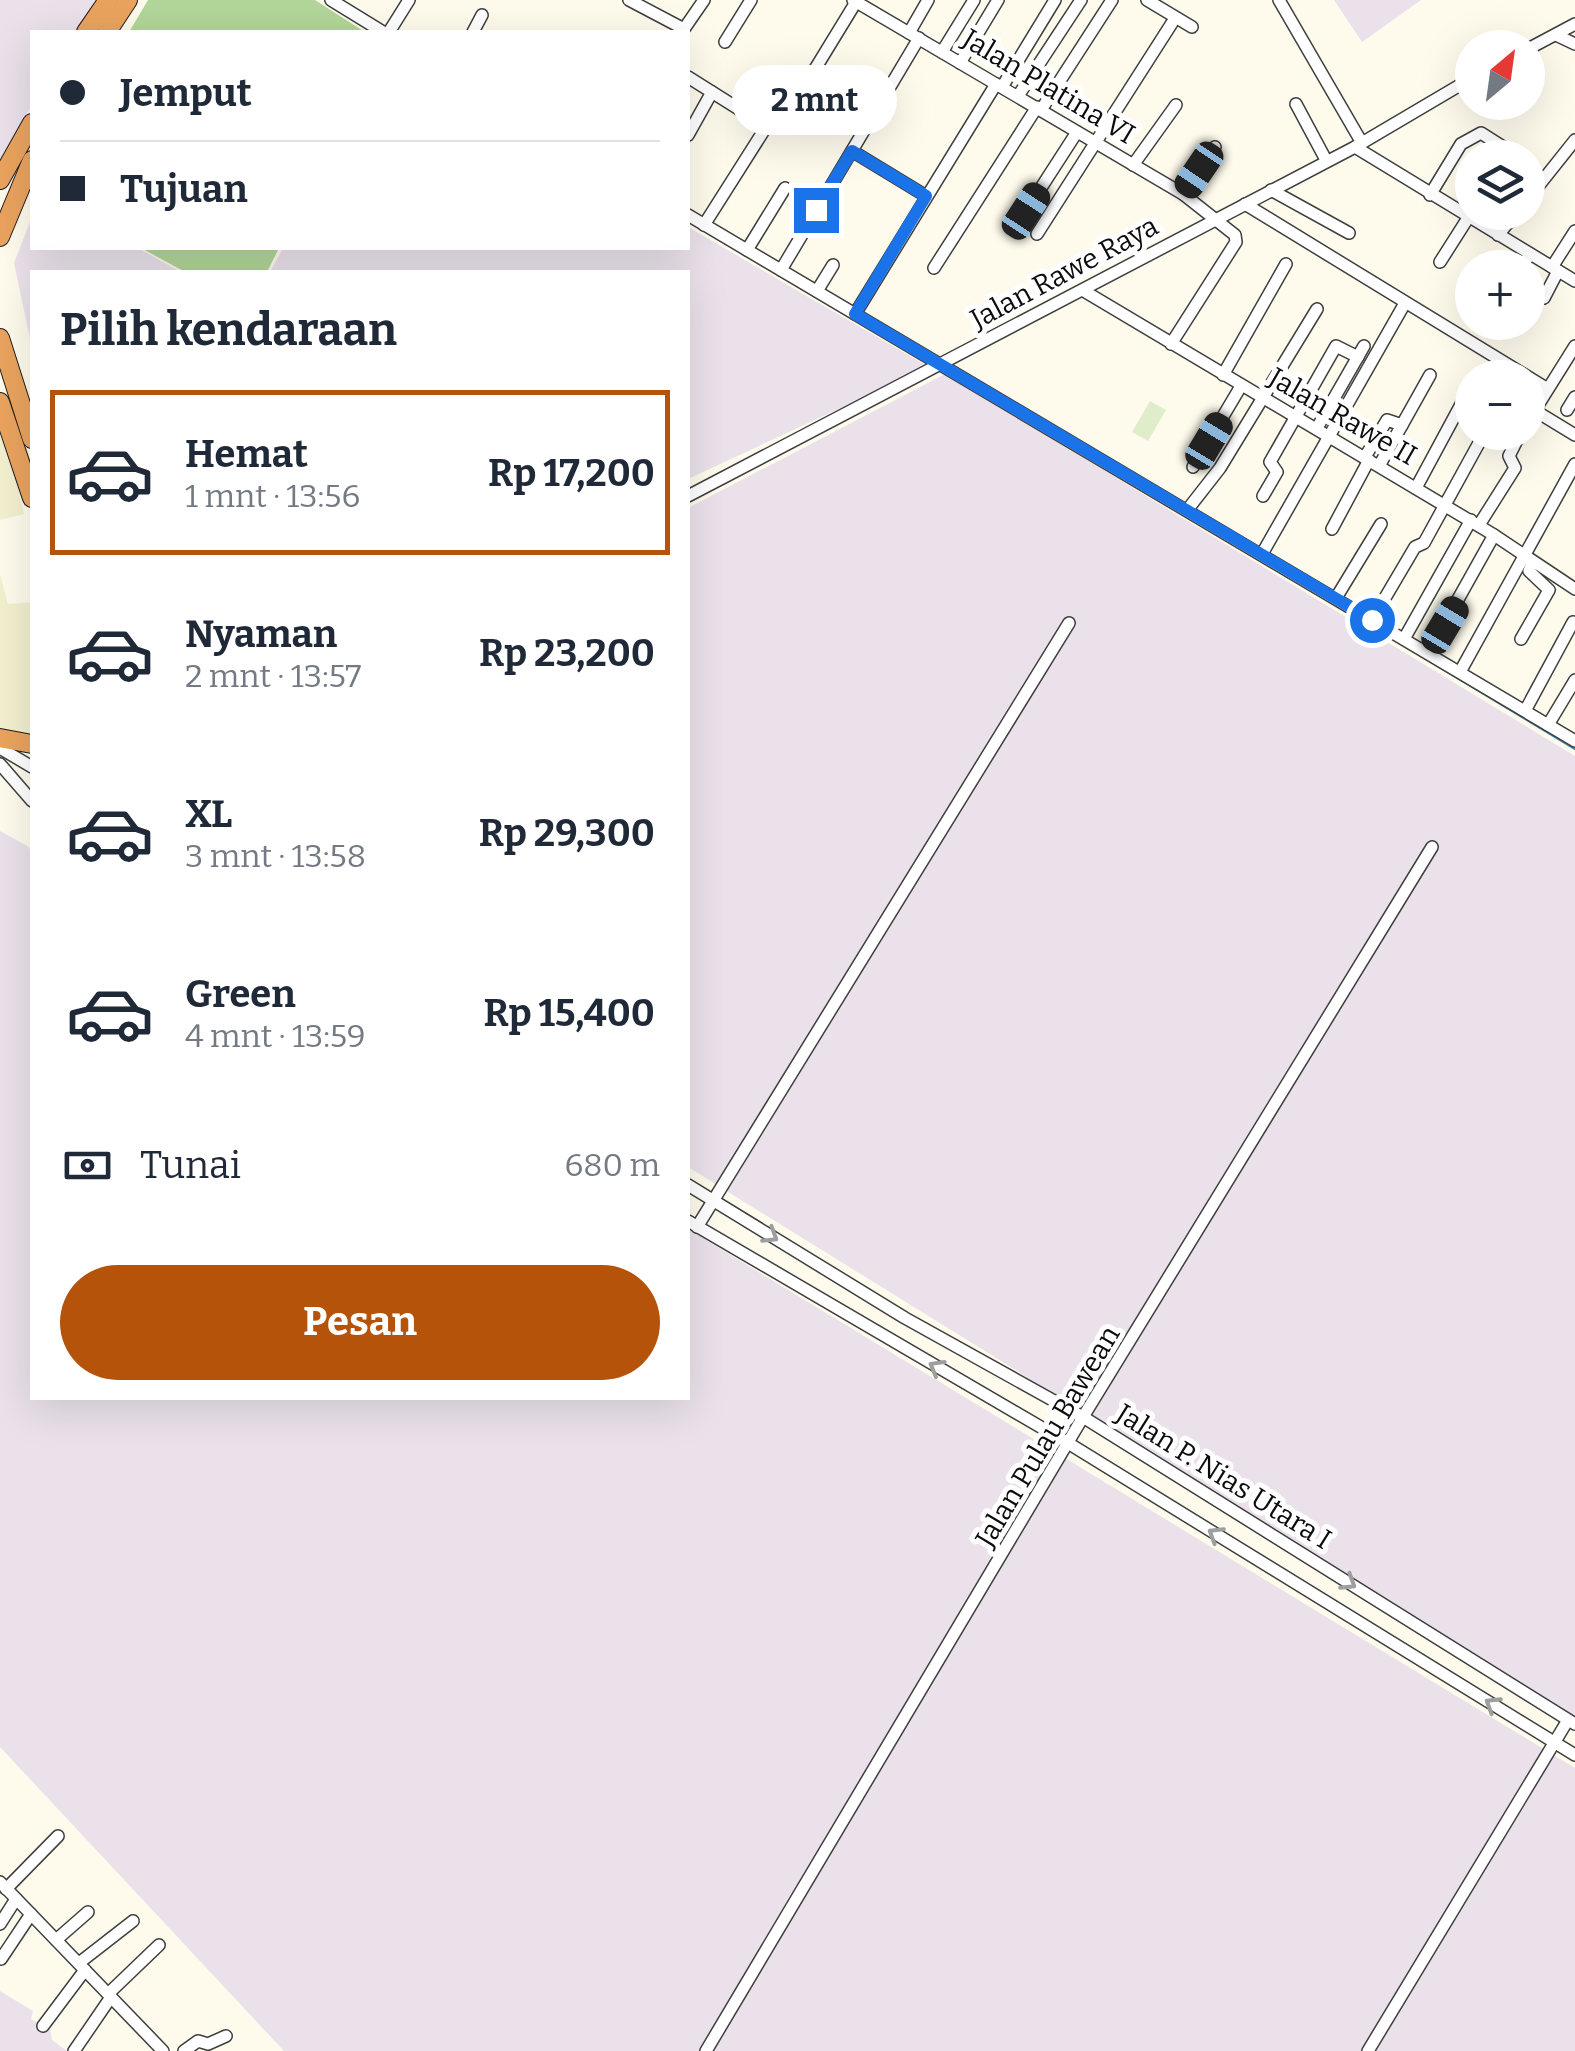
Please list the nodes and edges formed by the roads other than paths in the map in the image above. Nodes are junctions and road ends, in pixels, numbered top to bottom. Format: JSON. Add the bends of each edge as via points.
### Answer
{"nodes":[{"id":1,"x":108,"y":0,"type":"edge"},
{"id":2,"x":128,"y":0,"type":"edge"},
{"id":3,"x":331,"y":0,"type":"edge"},
{"id":4,"x":410,"y":0,"type":"edge"},
{"id":5,"x":629,"y":0,"type":"edge"},
{"id":6,"x":704,"y":0,"type":"edge"},
{"id":7,"x":751,"y":0,"type":"edge"},
{"id":8,"x":928,"y":0,"type":"edge"},
{"id":9,"x":974,"y":0,"type":"edge"},
{"id":10,"x":998,"y":0,"type":"edge"},
{"id":11,"x":1055,"y":0,"type":"edge"},
{"id":12,"x":1081,"y":0,"type":"edge"},
{"id":13,"x":1112,"y":0,"type":"edge"},
{"id":14,"x":1148,"y":0,"type":"edge"},
{"id":15,"x":1279,"y":0,"type":"edge"},
{"id":16,"x":854,"y":1,"type":"edge"},
{"id":17,"x":872,"y":5,"type":"edge"},
{"id":18,"x":482,"y":15,"type":"dead end"},
{"id":19,"x":1172,"y":23,"type":"dead end"},
{"id":20,"x":1575,"y":24,"type":"edge"},
{"id":21,"x":1192,"y":27,"type":"dead end"},
{"id":22,"x":87,"y":30,"type":"edge"},
{"id":23,"x":108,"y":30,"type":"edge"},
{"id":24,"x":383,"y":30,"type":"edge"},
{"id":25,"x":388,"y":30,"type":"edge"},
{"id":26,"x":473,"y":30,"type":"edge"},
{"id":27,"x":681,"y":30,"type":"edge"},
{"id":28,"x":684,"y":30,"type":"edge"},
{"id":29,"x":1556,"y":35,"type":"junction"},
{"id":30,"x":914,"y":36,"type":"junction"},
{"id":31,"x":1545,"y":41,"type":"edge"},
{"id":32,"x":725,"y":42,"type":"dead end"},
{"id":33,"x":1575,"y":44,"type":"edge"},
{"id":34,"x":942,"y":52,"type":"junction"},
{"id":35,"x":960,"y":63,"type":"junction"},
{"id":36,"x":690,"y":78,"type":"edge"},
{"id":37,"x":999,"y":85,"type":"junction"},
{"id":38,"x":1455,"y":88,"type":"edge"},
{"id":39,"x":712,"y":92,"type":"junction"},
{"id":40,"x":1018,"y":96,"type":"junction"},
{"id":41,"x":1176,"y":104,"type":"dead end"},
{"id":42,"x":1296,"y":104,"type":"dead end"},
{"id":43,"x":1039,"y":108,"type":"junction"},
{"id":44,"x":742,"y":112,"type":"dead end"},
{"id":45,"x":30,"y":128,"type":"edge"},
{"id":46,"x":690,"y":131,"type":"edge"},
{"id":47,"x":1078,"y":132,"type":"junction"},
{"id":48,"x":1465,"y":140,"type":"edge"},
{"id":49,"x":1490,"y":140,"type":"edge"},
{"id":50,"x":1575,"y":140,"type":"edge"},
{"id":51,"x":1093,"y":141,"type":"junction"},
{"id":52,"x":1358,"y":145,"type":"junction"},
{"id":53,"x":1216,"y":147,"type":"dead end"},
{"id":54,"x":852,"y":151,"type":"junction"},
{"id":55,"x":1455,"y":156,"type":"edge"},
{"id":56,"x":1326,"y":160,"type":"junction"},
{"id":57,"x":30,"y":163,"type":"edge"},
{"id":58,"x":30,"y":165,"type":"edge"},
{"id":59,"x":1133,"y":165,"type":"junction"},
{"id":60,"x":1545,"y":178,"type":"edge"},
{"id":61,"x":0,"y":180,"type":"edge"},
{"id":62,"x":786,"y":188,"type":"dead end"},
{"id":63,"x":1270,"y":190,"type":"junction"},
{"id":64,"x":1183,"y":194,"type":"junction"},
{"id":65,"x":1430,"y":195,"type":"junction"},
{"id":66,"x":926,"y":196,"type":"junction"},
{"id":67,"x":1245,"y":204,"type":"junction"},
{"id":68,"x":1455,"y":210,"type":"edge"},
{"id":69,"x":1026,"y":211,"type":"dead end"},
{"id":70,"x":0,"y":212,"type":"edge"},
{"id":71,"x":690,"y":216,"type":"edge"},
{"id":72,"x":1218,"y":218,"type":"junction"},
{"id":73,"x":704,"y":225,"type":"junction"},
{"id":74,"x":1460,"y":230,"type":"edge"},
{"id":75,"x":1489,"y":230,"type":"edge"},
{"id":76,"x":1502,"y":230,"type":"edge"},
{"id":77,"x":1575,"y":231,"type":"edge"},
{"id":78,"x":1350,"y":232,"type":"dead end"},
{"id":79,"x":1037,"y":234,"type":"dead end"},
{"id":80,"x":1498,"y":235,"type":"junction"},
{"id":81,"x":0,"y":237,"type":"edge"},
{"id":82,"x":746,"y":250,"type":"junction"},
{"id":83,"x":1523,"y":250,"type":"edge"},
{"id":84,"x":1440,"y":262,"type":"dead end"},
{"id":85,"x":1545,"y":263,"type":"edge"},
{"id":86,"x":1286,"y":264,"type":"dead end"},
{"id":87,"x":833,"y":265,"type":"dead end"},
{"id":88,"x":934,"y":268,"type":"dead end"},
{"id":89,"x":1555,"y":269,"type":"junction"},
{"id":90,"x":781,"y":270,"type":"junction"},
{"id":91,"x":1575,"y":281,"type":"edge"},
{"id":92,"x":817,"y":291,"type":"junction"},
{"id":93,"x":1084,"y":291,"type":"junction"},
{"id":94,"x":1545,"y":295,"type":"edge"},
{"id":95,"x":1405,"y":303,"type":"junction"},
{"id":96,"x":1318,"y":309,"type":"dead end"},
{"id":97,"x":855,"y":314,"type":"junction"},
{"id":98,"x":0,"y":338,"type":"edge"},
{"id":99,"x":1171,"y":344,"type":"junction"},
{"id":100,"x":1575,"y":346,"type":"edge"},
{"id":101,"x":935,"y":368,"type":"junction"},
{"id":102,"x":1222,"y":375,"type":"junction"},
{"id":103,"x":1430,"y":375,"type":"dead end"},
{"id":104,"x":1241,"y":386,"type":"junction"},
{"id":105,"x":1546,"y":388,"type":"joint"},
{"id":106,"x":1263,"y":396,"type":"junction"},
{"id":107,"x":1575,"y":397,"type":"edge"},
{"id":108,"x":0,"y":402,"type":"edge"},
{"id":109,"x":1567,"y":410,"type":"dead end"},
{"id":110,"x":1296,"y":416,"type":"junction"},
{"id":111,"x":1455,"y":416,"type":"edge"},
{"id":112,"x":1545,"y":422,"type":"edge"},
{"id":113,"x":1317,"y":428,"type":"junction"},
{"id":114,"x":30,"y":433,"type":"edge"},
{"id":115,"x":1575,"y":435,"type":"edge"},
{"id":116,"x":1330,"y":436,"type":"junction"},
{"id":117,"x":1476,"y":450,"type":"edge"},
{"id":118,"x":1512,"y":450,"type":"edge"},
{"id":119,"x":1371,"y":461,"type":"junction"},
{"id":120,"x":1575,"y":464,"type":"edge"},
{"id":121,"x":1194,"y":467,"type":"dead end"},
{"id":122,"x":1416,"y":488,"type":"junction"},
{"id":123,"x":30,"y":492,"type":"edge"},
{"id":124,"x":690,"y":495,"type":"edge"},
{"id":125,"x":1264,"y":496,"type":"dead end"},
{"id":126,"x":1444,"y":505,"type":"junction"},
{"id":127,"x":1188,"y":509,"type":"junction"},
{"id":128,"x":1475,"y":523,"type":"junction"},
{"id":129,"x":1382,"y":524,"type":"dead end"},
{"id":130,"x":1332,"y":529,"type":"dead end"},
{"id":131,"x":1494,"y":534,"type":"junction"},
{"id":132,"x":1262,"y":554,"type":"junction"},
{"id":133,"x":1528,"y":560,"type":"junction"},
{"id":134,"x":1573,"y":582,"type":"edge"},
{"id":135,"x":1336,"y":598,"type":"junction"},
{"id":136,"x":1372,"y":620,"type":"junction"},
{"id":137,"x":1069,"y":622,"type":"dead end"},
{"id":138,"x":1573,"y":622,"type":"edge"},
{"id":139,"x":1404,"y":639,"type":"junction"},
{"id":140,"x":1522,"y":639,"type":"dead end"},
{"id":141,"x":1428,"y":653,"type":"junction"},
{"id":142,"x":1460,"y":672,"type":"junction"},
{"id":143,"x":1575,"y":680,"type":"edge"},
{"id":144,"x":1525,"y":711,"type":"junction"},
{"id":145,"x":1548,"y":725,"type":"junction"},
{"id":146,"x":0,"y":738,"type":"edge"},
{"id":147,"x":1575,"y":741,"type":"edge"},
{"id":148,"x":30,"y":744,"type":"edge"},
{"id":149,"x":0,"y":748,"type":"edge"},
{"id":150,"x":0,"y":764,"type":"edge"},
{"id":151,"x":30,"y":767,"type":"edge"},
{"id":152,"x":30,"y":799,"type":"edge"},
{"id":153,"x":1432,"y":848,"type":"dead end"},
{"id":154,"x":690,"y":1186,"type":"edge"},
{"id":155,"x":713,"y":1201,"type":"junction"},
{"id":156,"x":692,"y":1224,"type":"edge"},
{"id":157,"x":1084,"y":1418,"type":"junction"},
{"id":158,"x":1068,"y":1443,"type":"junction"},
{"id":159,"x":1572,"y":1722,"type":"edge"},
{"id":160,"x":1556,"y":1743,"type":"junction"},
{"id":161,"x":1575,"y":1755,"type":"edge"},
{"id":162,"x":58,"y":1836,"type":"dead end"},
{"id":163,"x":3,"y":1886,"type":"edge"},
{"id":164,"x":16,"y":1899,"type":"junction"},
{"id":165,"x":88,"y":1912,"type":"dead end"},
{"id":166,"x":31,"y":1914,"type":"junction"},
{"id":167,"x":134,"y":1921,"type":"dead end"},
{"id":168,"x":0,"y":1924,"type":"edge"},
{"id":169,"x":56,"y":1940,"type":"junction"},
{"id":170,"x":159,"y":1945,"type":"dead end"},
{"id":171,"x":1,"y":1959,"type":"edge"},
{"id":172,"x":82,"y":1967,"type":"junction"},
{"id":173,"x":111,"y":1994,"type":"junction"},
{"id":174,"x":43,"y":2026,"type":"dead end"},
{"id":175,"x":226,"y":2036,"type":"dead end"},
{"id":176,"x":152,"y":2039,"type":"junction"},
{"id":177,"x":74,"y":2051,"type":"edge"},
{"id":178,"x":144,"y":2051,"type":"edge"},
{"id":179,"x":163,"y":2051,"type":"edge"},
{"id":180,"x":184,"y":2051,"type":"edge"},
{"id":181,"x":706,"y":2051,"type":"edge"},
{"id":182,"x":1368,"y":2051,"type":"edge"}],
"edges":[{"from":1,"to":22,"type":"highway"},
{"from":2,"to":23,"type":"highway"},
{"from":3,"to":24,"type":"street"},
{"from":4,"to":25,"type":"street"},
{"from":5,"to":27,"type":"street"},
{"from":6,"to":28,"type":"street"},
{"from":7,"to":32,"type":"street"},
{"from":8,"to":30,"type":"street"},
{"from":9,"to":34,"type":"street"},
{"from":10,"to":35,"type":"street"},
{"from":11,"to":37,"type":"street"},
{"from":12,"to":40,"type":"street"},
{"from":13,"to":43,"type":"street"},
{"from":14,"to":21,"type":"street"},
{"from":15,"to":52,"type":"street"},
{"from":16,"to":17,"type":"street","name":"Jalan Platina VI"},
{"from":16,"to":73,"type":"street","via":[[790,110],[776,114]]},
{"from":17,"to":30,"type":"street","name":"Jalan Platina VI"},
{"from":18,"to":26,"type":"street"},
{"from":19,"to":51,"type":"street"},
{"from":20,"to":29,"type":"street"},
{"from":29,"to":31,"type":"street"},
{"from":29,"to":33,"type":"street"},
{"from":30,"to":34,"type":"street","name":"Jalan Platina VI"},
{"from":30,"to":54,"type":"street"},
{"from":34,"to":35,"type":"street","name":"Jalan Platina VI"},
{"from":35,"to":37,"type":"street","name":"Jalan Platina VI"},
{"from":36,"to":39,"type":"street"},
{"from":37,"to":40,"type":"street","name":"Jalan Platina VI"},
{"from":37,"to":66,"type":"street"},
{"from":38,"to":52,"type":"street","name":"Jalan Rawe Raya"},
{"from":39,"to":44,"type":"street"},
{"from":39,"to":46,"type":"street"},
{"from":40,"to":43,"type":"street","name":"Jalan Platina VI"},
{"from":41,"to":59,"type":"street"},
{"from":42,"to":56,"type":"street"},
{"from":43,"to":47,"type":"street","name":"Jalan Platina VI"},
{"from":43,"to":88,"type":"street"},
{"from":45,"to":61,"type":"highway"},
{"from":47,"to":51,"type":"street","name":"Jalan Platina VI"},
{"from":47,"to":69,"type":"street"},
{"from":48,"to":49,"type":"street","via":[[1481,134]]},
{"from":50,"to":60,"type":"street"},
{"from":51,"to":59,"type":"street","name":"Jalan Platina VI"},
{"from":51,"to":79,"type":"street"},
{"from":52,"to":56,"type":"street","name":"Jalan Rawe Raya"},
{"from":52,"to":65,"type":"street"},
{"from":53,"to":64,"type":"street"},
{"from":54,"to":66,"type":"street"},
{"from":54,"to":90,"type":"street"},
{"from":55,"to":65,"type":"street"},
{"from":56,"to":63,"type":"street","name":"Jalan Rawe Raya"},
{"from":57,"to":70,"type":"highway"},
{"from":58,"to":81,"type":"highway"},
{"from":59,"to":64,"type":"street","name":"Jalan Platina VI"},
{"from":62,"to":82,"type":"street"},
{"from":63,"to":67,"type":"street","name":"Jalan Rawe Raya"},
{"from":63,"to":78,"type":"street"},
{"from":64,"to":72,"type":"street","name":"Jalan Platina VI"},
{"from":65,"to":68,"type":"street"},
{"from":66,"to":97,"type":"street"},
{"from":67,"to":72,"type":"street","name":"Jalan Rawe Raya"},
{"from":67,"to":95,"type":"street"},
{"from":71,"to":73,"type":"street"},
{"from":72,"to":93,"type":"street","name":"Jalan Rawe Raya"},
{"from":72,"to":99,"type":"street","via":[[1236,242]]},
{"from":73,"to":82,"type":"street"},
{"from":74,"to":84,"type":"street"},
{"from":75,"to":80,"type":"street"},
{"from":76,"to":80,"type":"street"},
{"from":77,"to":89,"type":"street"},
{"from":80,"to":83,"type":"street"},
{"from":82,"to":90,"type":"street"},
{"from":85,"to":89,"type":"street"},
{"from":86,"to":102,"type":"street"},
{"from":87,"to":92,"type":"street"},
{"from":89,"to":91,"type":"street"},
{"from":89,"to":94,"type":"street"},
{"from":90,"to":92,"type":"street"},
{"from":92,"to":97,"type":"street"},
{"from":93,"to":99,"type":"street","name":"Jalan Rawe II"},
{"from":93,"to":101,"type":"street","name":"Jalan Rawe Raya"},
{"from":95,"to":105,"type":"street"},
{"from":95,"to":116,"type":"street"},
{"from":96,"to":106,"type":"street"},
{"from":97,"to":101,"type":"street"},
{"from":98,"to":114,"type":"highway"},
{"from":99,"to":102,"type":"street","name":"Jalan Rawe II"},
{"from":100,"to":105,"type":"street"},
{"from":101,"to":124,"type":"street","name":"Jalan Rawe Raya"},
{"from":101,"to":127,"type":"street"},
{"from":102,"to":104,"type":"street","name":"Jalan Rawe II"},
{"from":103,"to":119,"type":"street","via":[[1402,425],[1387,420]]},
{"from":104,"to":106,"type":"street","name":"Jalan Rawe II"},
{"from":104,"to":121,"type":"street"},
{"from":106,"to":110,"type":"street","name":"Jalan Rawe II"},
{"from":106,"to":127,"type":"street"},
{"from":107,"to":109,"type":"street"},
{"from":108,"to":123,"type":"highway"},
{"from":110,"to":113,"type":"street","name":"Jalan Rawe II"},
{"from":110,"to":113,"type":"street","via":[[1336,346],[1361,352]]},
{"from":110,"to":125,"type":"street","via":[[1270,462],[1278,471]]},
{"from":111,"to":122,"type":"street"},
{"from":112,"to":115,"type":"street"},
{"from":113,"to":116,"type":"street","name":"Jalan Rawe II"},
{"from":116,"to":119,"type":"street","name":"Jalan Rawe II"},
{"from":116,"to":132,"type":"street"},
{"from":117,"to":126,"type":"street"},
{"from":118,"to":128,"type":"street","via":[[1515,468]]},
{"from":119,"to":122,"type":"street","name":"Jalan Rawe II"},
{"from":119,"to":130,"type":"street"},
{"from":120,"to":133,"type":"street"},
{"from":122,"to":126,"type":"street","name":"Jalan Rawe II"},
{"from":126,"to":128,"type":"street","name":"Jalan Rawe II"},
{"from":126,"to":136,"type":"street"},
{"from":127,"to":132,"type":"street"},
{"from":128,"to":131,"type":"street","name":"Jalan Rawe II"},
{"from":128,"to":139,"type":"street"},
{"from":129,"to":135,"type":"street"},
{"from":131,"to":133,"type":"street","name":"Jalan Rawe II"},
{"from":131,"to":141,"type":"street"},
{"from":132,"to":135,"type":"street"},
{"from":133,"to":134,"type":"street","name":"Jalan Rawe II"},
{"from":133,"to":140,"type":"street","via":[[1549,590]]},
{"from":133,"to":142,"type":"street"},
{"from":135,"to":136,"type":"street"},
{"from":136,"to":139,"type":"street"},
{"from":137,"to":155,"type":"street"},
{"from":138,"to":144,"type":"street"},
{"from":139,"to":141,"type":"street"},
{"from":141,"to":142,"type":"street"},
{"from":142,"to":144,"type":"street"},
{"from":143,"to":145,"type":"street"},
{"from":144,"to":145,"type":"street"},
{"from":145,"to":147,"type":"street"},
{"from":146,"to":148,"type":"highway"},
{"from":149,"to":151,"type":"street"},
{"from":150,"to":152,"type":"street"},
{"from":153,"to":157,"type":"street","name":"Jalan Pulau Bawean"},
{"from":154,"to":155,"type":"street","name":"Jalan P. Nias Utara I"},
{"from":155,"to":156,"type":"street"},
{"from":155,"to":157,"type":"street","name":"Jalan P. Nias Utara I","one_way":true},
{"from":158,"to":156,"type":"street","name":"Jalan P. Nias Utara I","one_way":true},
{"from":157,"to":158,"type":"street","name":"Jalan Pulau Bawean"},
{"from":157,"to":159,"type":"street","name":"Jalan P. Nias Utara I","one_way":true},
{"from":160,"to":158,"type":"street","name":"Jalan P. Nias Utara I","one_way":true},
{"from":158,"to":181,"type":"street","name":"Jalan Pulau Bawean"},
{"from":159,"to":160,"type":"street"},
{"from":160,"to":161,"type":"street","name":"Jalan P. Nias Utara I"},
{"from":160,"to":182,"type":"street"},
{"from":162,"to":163,"type":"street"},
{"from":163,"to":164,"type":"street"},
{"from":164,"to":166,"type":"street"},
{"from":164,"to":168,"type":"street"},
{"from":165,"to":169,"type":"street"},
{"from":166,"to":169,"type":"street"},
{"from":166,"to":171,"type":"street"},
{"from":167,"to":172,"type":"street"},
{"from":169,"to":172,"type":"street"},
{"from":170,"to":173,"type":"street"},
{"from":172,"to":173,"type":"street"},
{"from":172,"to":174,"type":"street"},
{"from":173,"to":176,"type":"street"},
{"from":173,"to":177,"type":"street"},
{"from":175,"to":180,"type":"street"},
{"from":176,"to":178,"type":"street"},
{"from":176,"to":179,"type":"street"}]}
